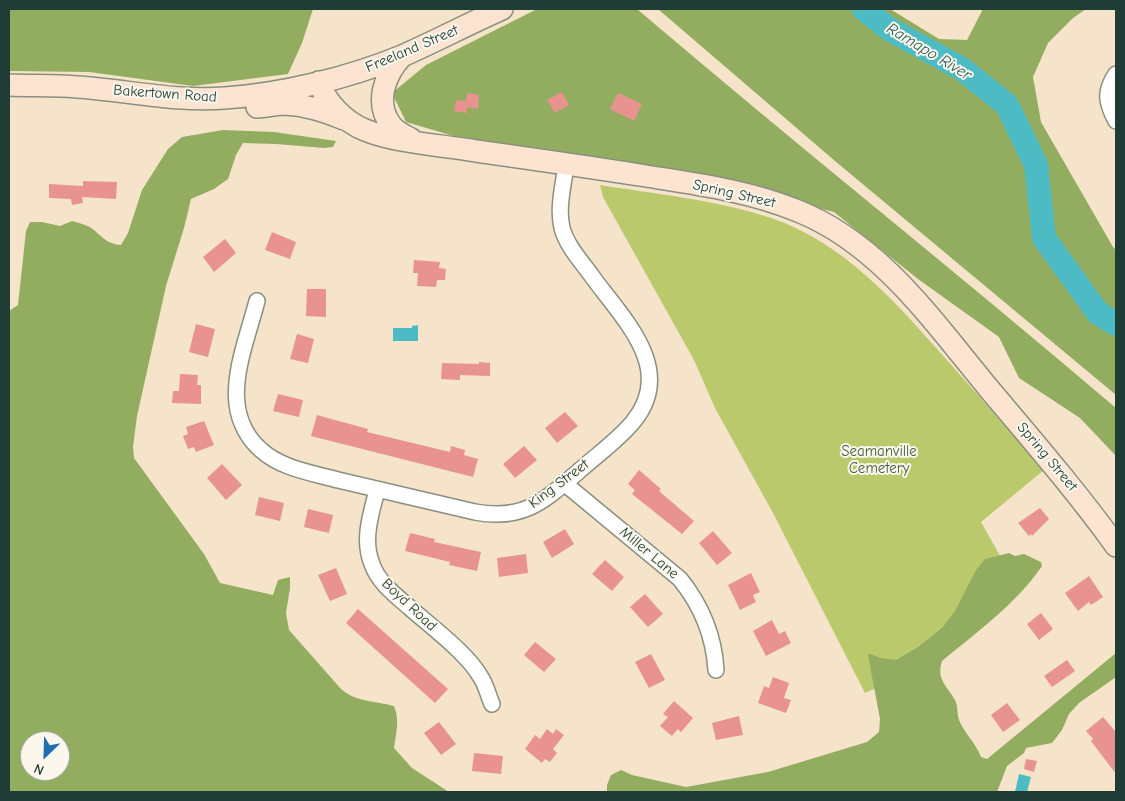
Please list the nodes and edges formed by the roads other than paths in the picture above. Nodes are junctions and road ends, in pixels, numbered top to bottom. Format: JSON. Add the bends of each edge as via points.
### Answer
{"nodes":[{"id":1,"x":502,"y":9,"type":"edge"},
{"id":2,"x":402,"y":56,"type":"junction"},
{"id":3,"x":1116,"y":74,"type":"edge"},
{"id":4,"x":319,"y":82,"type":"junction"},
{"id":5,"x":9,"y":85,"type":"edge"},
{"id":6,"x":132,"y":94,"type":"junction"},
{"id":7,"x":347,"y":121,"type":"junction"},
{"id":8,"x":1116,"y":121,"type":"edge"},
{"id":9,"x":416,"y":142,"type":"junction"},
{"id":10,"x":566,"y":164,"type":"junction"},
{"id":11,"x":257,"y":301,"type":"dead end"},
{"id":12,"x":564,"y":483,"type":"junction"},
{"id":13,"x":377,"y":490,"type":"junction"},
{"id":14,"x":1116,"y":546,"type":"edge"},
{"id":15,"x":716,"y":670,"type":"dead end"},
{"id":16,"x":492,"y":704,"type":"dead end"}],
"edges":[{"from":1,"to":2,"type":"street","name":"Freeland Street"},
{"from":2,"to":4,"type":"street","name":"Freeland Street"},
{"from":2,"to":9,"type":"street","via":[[393,65],[382,96],[391,125]]},
{"from":3,"to":8,"type":"street","via":[[1107,93]]},
{"from":4,"to":6,"type":"street","name":"Bakertown Road","via":[[224,98]]},
{"from":4,"to":7,"type":"street","name":"Spring Street"},
{"from":5,"to":6,"type":"street","name":"Bakertown Road","via":[[77,86]]},
{"from":6,"to":7,"type":"street","via":[[181,110],[284,104],[318,109]]},
{"from":7,"to":9,"type":"street","name":"Spring Street","via":[[366,131]]},
{"from":9,"to":10,"type":"street","name":"Spring Street"},
{"from":10,"to":12,"type":"street","name":"King Street","via":[[560,210],[563,230],[577,255],[637,338],[647,361],[649,381],[645,402],[632,423]]},
{"from":10,"to":14,"type":"street","name":"Spring Street","via":[[756,196],[800,212],[863,250],[897,281],[935,324],[1075,490]]},
{"from":11,"to":13,"type":"street","name":"King Street","via":[[236,383],[237,406],[247,433],[262,451],[291,467]]},
{"from":12,"to":13,"type":"street","name":"King Street","via":[[530,508],[509,514],[484,514]]},
{"from":12,"to":15,"type":"street","name":"Miller Lane","via":[[680,579],[689,590],[712,643]]},
{"from":13,"to":16,"type":"street","name":"Boyd Road","via":[[368,529],[372,564],[398,598],[468,660],[480,675]]}]}
